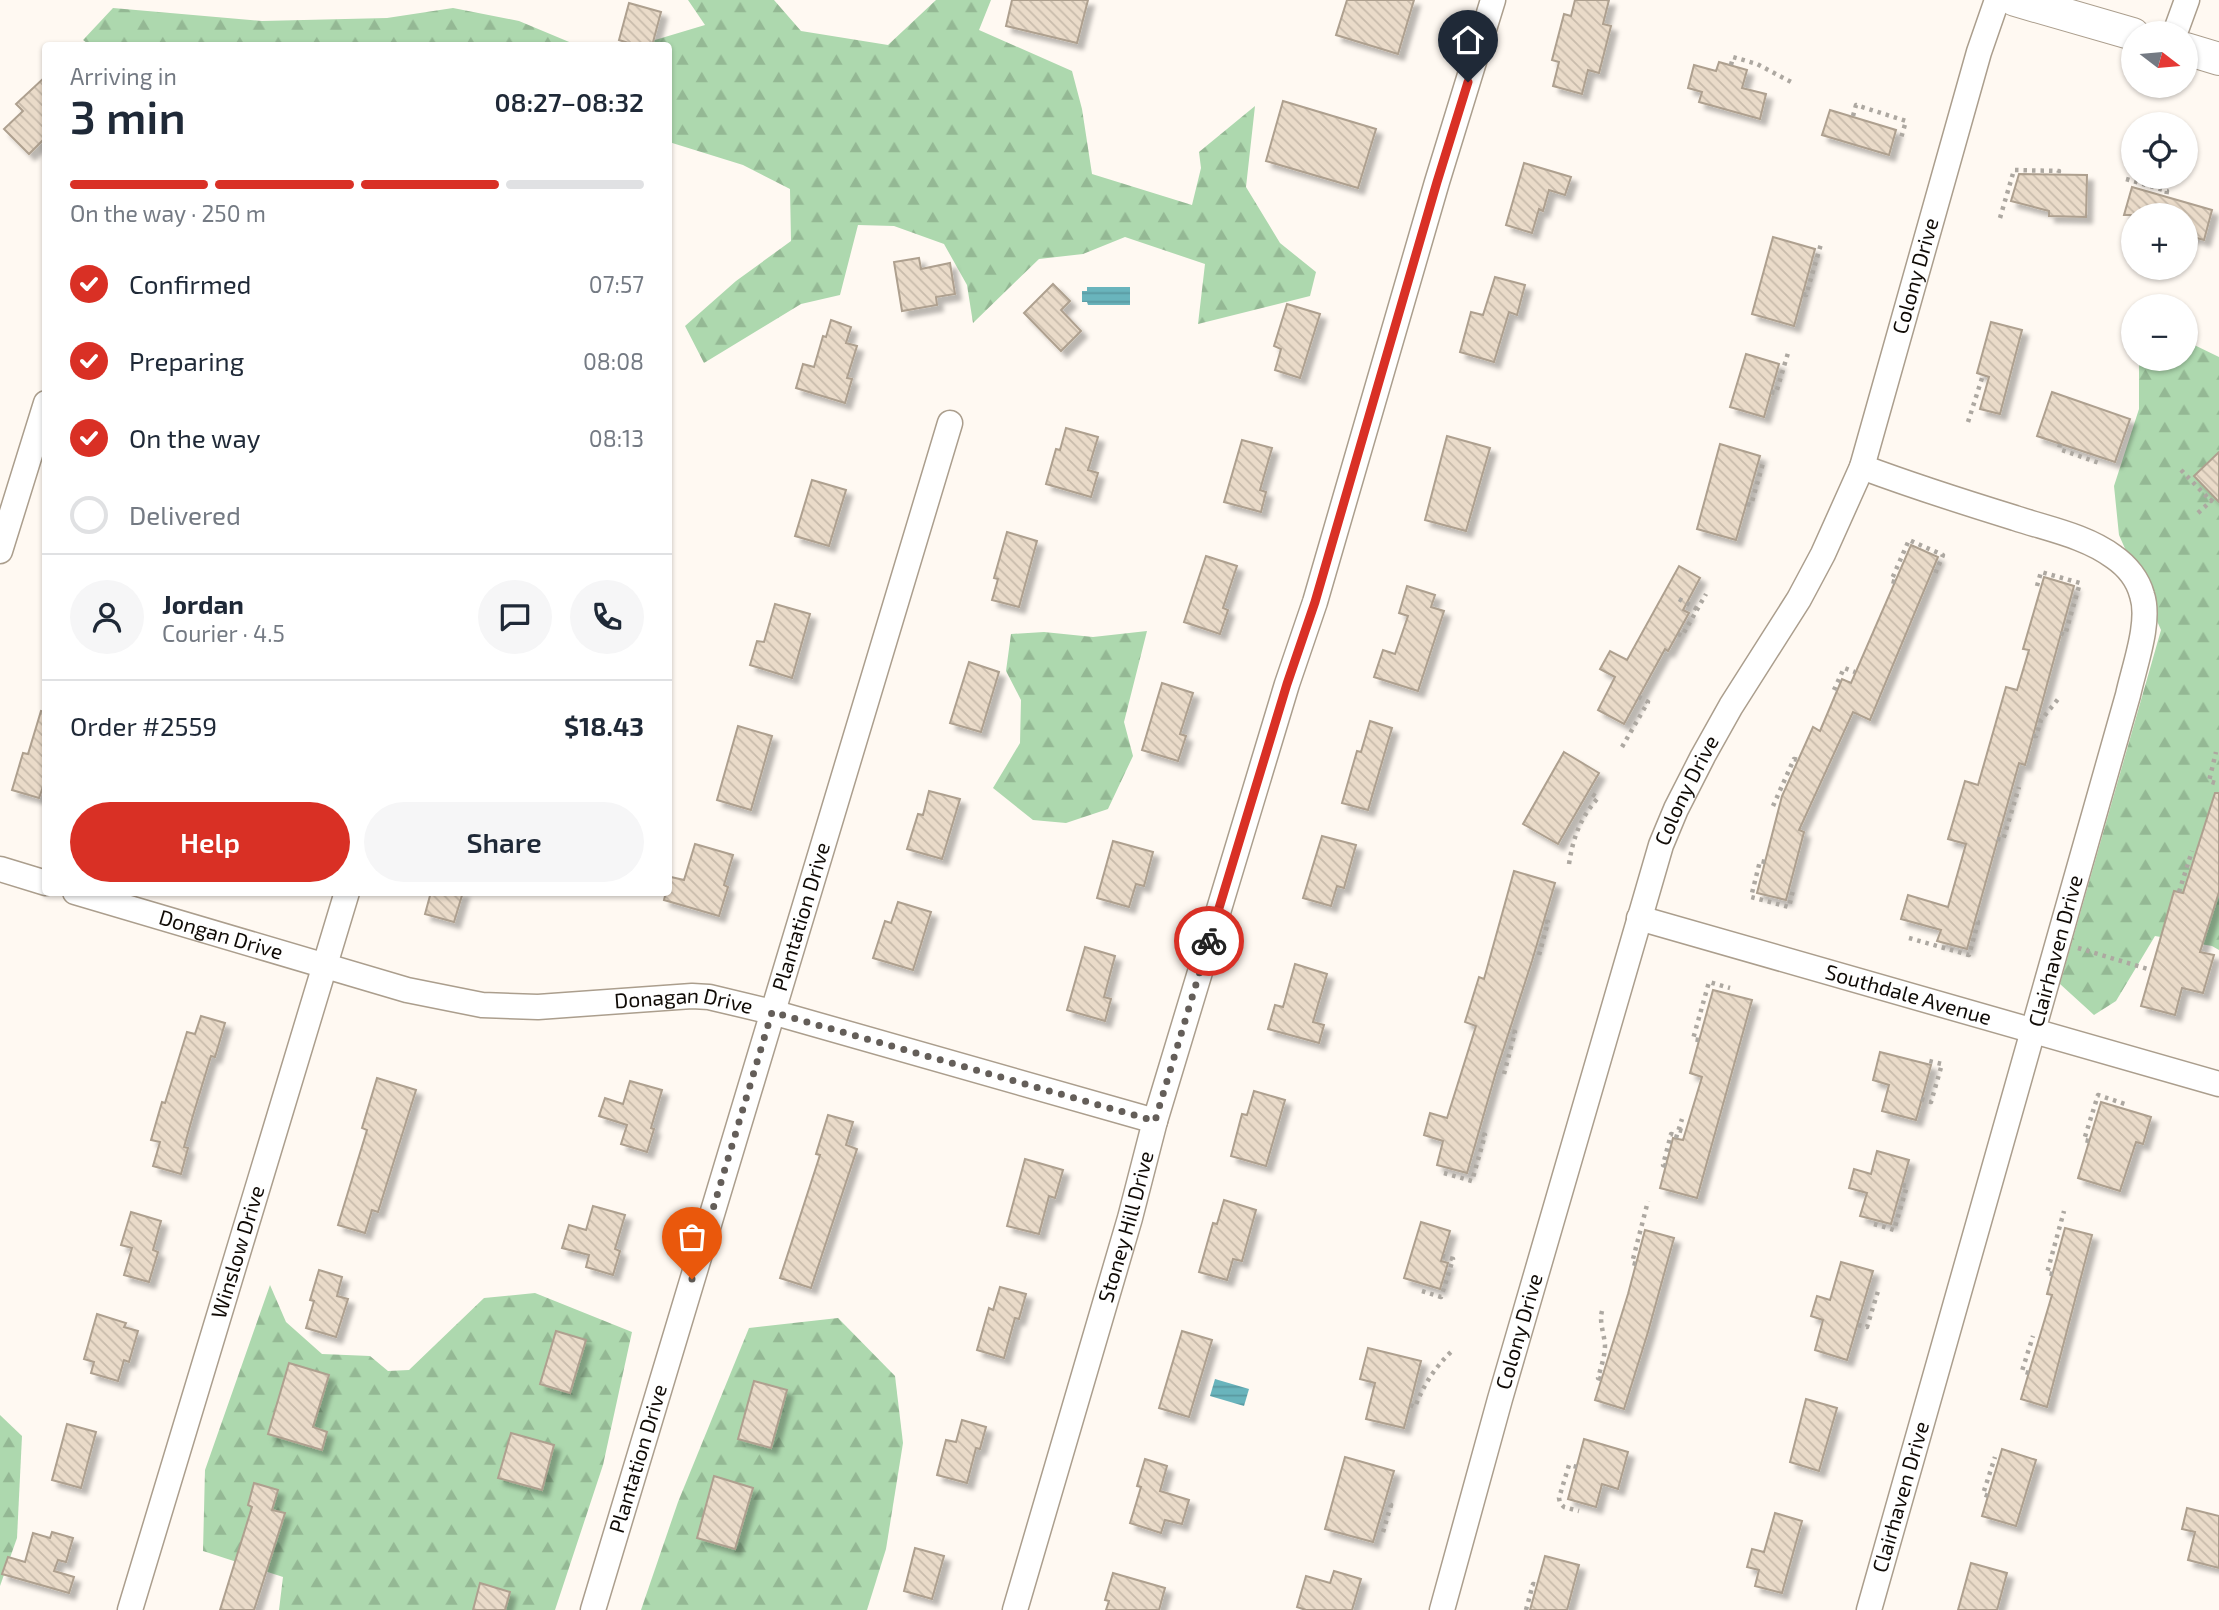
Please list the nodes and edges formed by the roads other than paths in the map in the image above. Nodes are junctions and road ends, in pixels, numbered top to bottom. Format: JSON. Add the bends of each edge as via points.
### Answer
{"nodes":[{"id":1,"x":1493,"y":0,"type":"edge"},
{"id":2,"x":1997,"y":0,"type":"edge"},
{"id":3,"x":2015,"y":0,"type":"edge"},
{"id":4,"x":2187,"y":0,"type":"edge"},
{"id":5,"x":2179,"y":21,"type":"edge"},
{"id":6,"x":2121,"y":31,"type":"edge"},
{"id":7,"x":2198,"y":53,"type":"edge"},
{"id":8,"x":2219,"y":59,"type":"edge"},
{"id":9,"x":42,"y":416,"type":"edge"},
{"id":10,"x":950,"y":424,"type":"dead end"},
{"id":11,"x":1862,"y":467,"type":"junction"},
{"id":12,"x":0,"y":551,"type":"edge"},
{"id":13,"x":0,"y":869,"type":"edge"},
{"id":14,"x":42,"y":882,"type":"edge"},
{"id":15,"x":89,"y":896,"type":"edge"},
{"id":16,"x":346,"y":896,"type":"edge"},
{"id":17,"x":1639,"y":918,"type":"junction"},
{"id":18,"x":326,"y":965,"type":"junction"},
{"id":19,"x":772,"y":1012,"type":"junction"},
{"id":20,"x":2034,"y":1033,"type":"junction"},
{"id":21,"x":2219,"y":1084,"type":"edge"},
{"id":22,"x":1155,"y":1121,"type":"junction"},
{"id":23,"x":130,"y":1610,"type":"edge"},
{"id":24,"x":593,"y":1610,"type":"edge"},
{"id":25,"x":1015,"y":1610,"type":"edge"},
{"id":26,"x":1442,"y":1610,"type":"edge"},
{"id":27,"x":1869,"y":1610,"type":"edge"}],
"edges":[{"from":1,"to":22,"type":"street","name":"Stoney Hill Drive"},
{"from":2,"to":11,"type":"street","name":"Colony Drive"},
{"from":3,"to":6,"type":"main road"},
{"from":4,"to":5,"type":"street"},
{"from":7,"to":8,"type":"main road"},
{"from":9,"to":12,"type":"street"},
{"from":10,"to":19,"type":"street","name":"Plantation Drive"},
{"from":11,"to":17,"type":"street","name":"Colony Drive","via":[[1823,554],[1676,808]]},
{"from":11,"to":20,"type":"street","name":"Clairhaven Drive","via":[[2086,541],[2129,569],[2142,594],[2143,630],[2128,695]]},
{"from":13,"to":14,"type":"street"},
{"from":15,"to":18,"type":"street","name":"Dongan Drive"},
{"from":16,"to":18,"type":"street","name":"Winslow Drive"},
{"from":17,"to":20,"type":"street","name":"Southdale Avenue"},
{"from":17,"to":26,"type":"street","name":"Colony Drive"},
{"from":18,"to":19,"type":"street","name":"Donagan Drive","via":[[407,990],[482,1005],[538,1007],[692,996]]},
{"from":18,"to":23,"type":"street","name":"Winslow Drive"},
{"from":19,"to":22,"type":"street","name":"Donagan Drive"},
{"from":19,"to":24,"type":"street","name":"Plantation Drive"},
{"from":20,"to":21,"type":"street","name":"Southdale Avenue"},
{"from":20,"to":27,"type":"street","name":"Clairhaven Drive"},
{"from":22,"to":25,"type":"street","name":"Stoney Hill Drive"}]}
